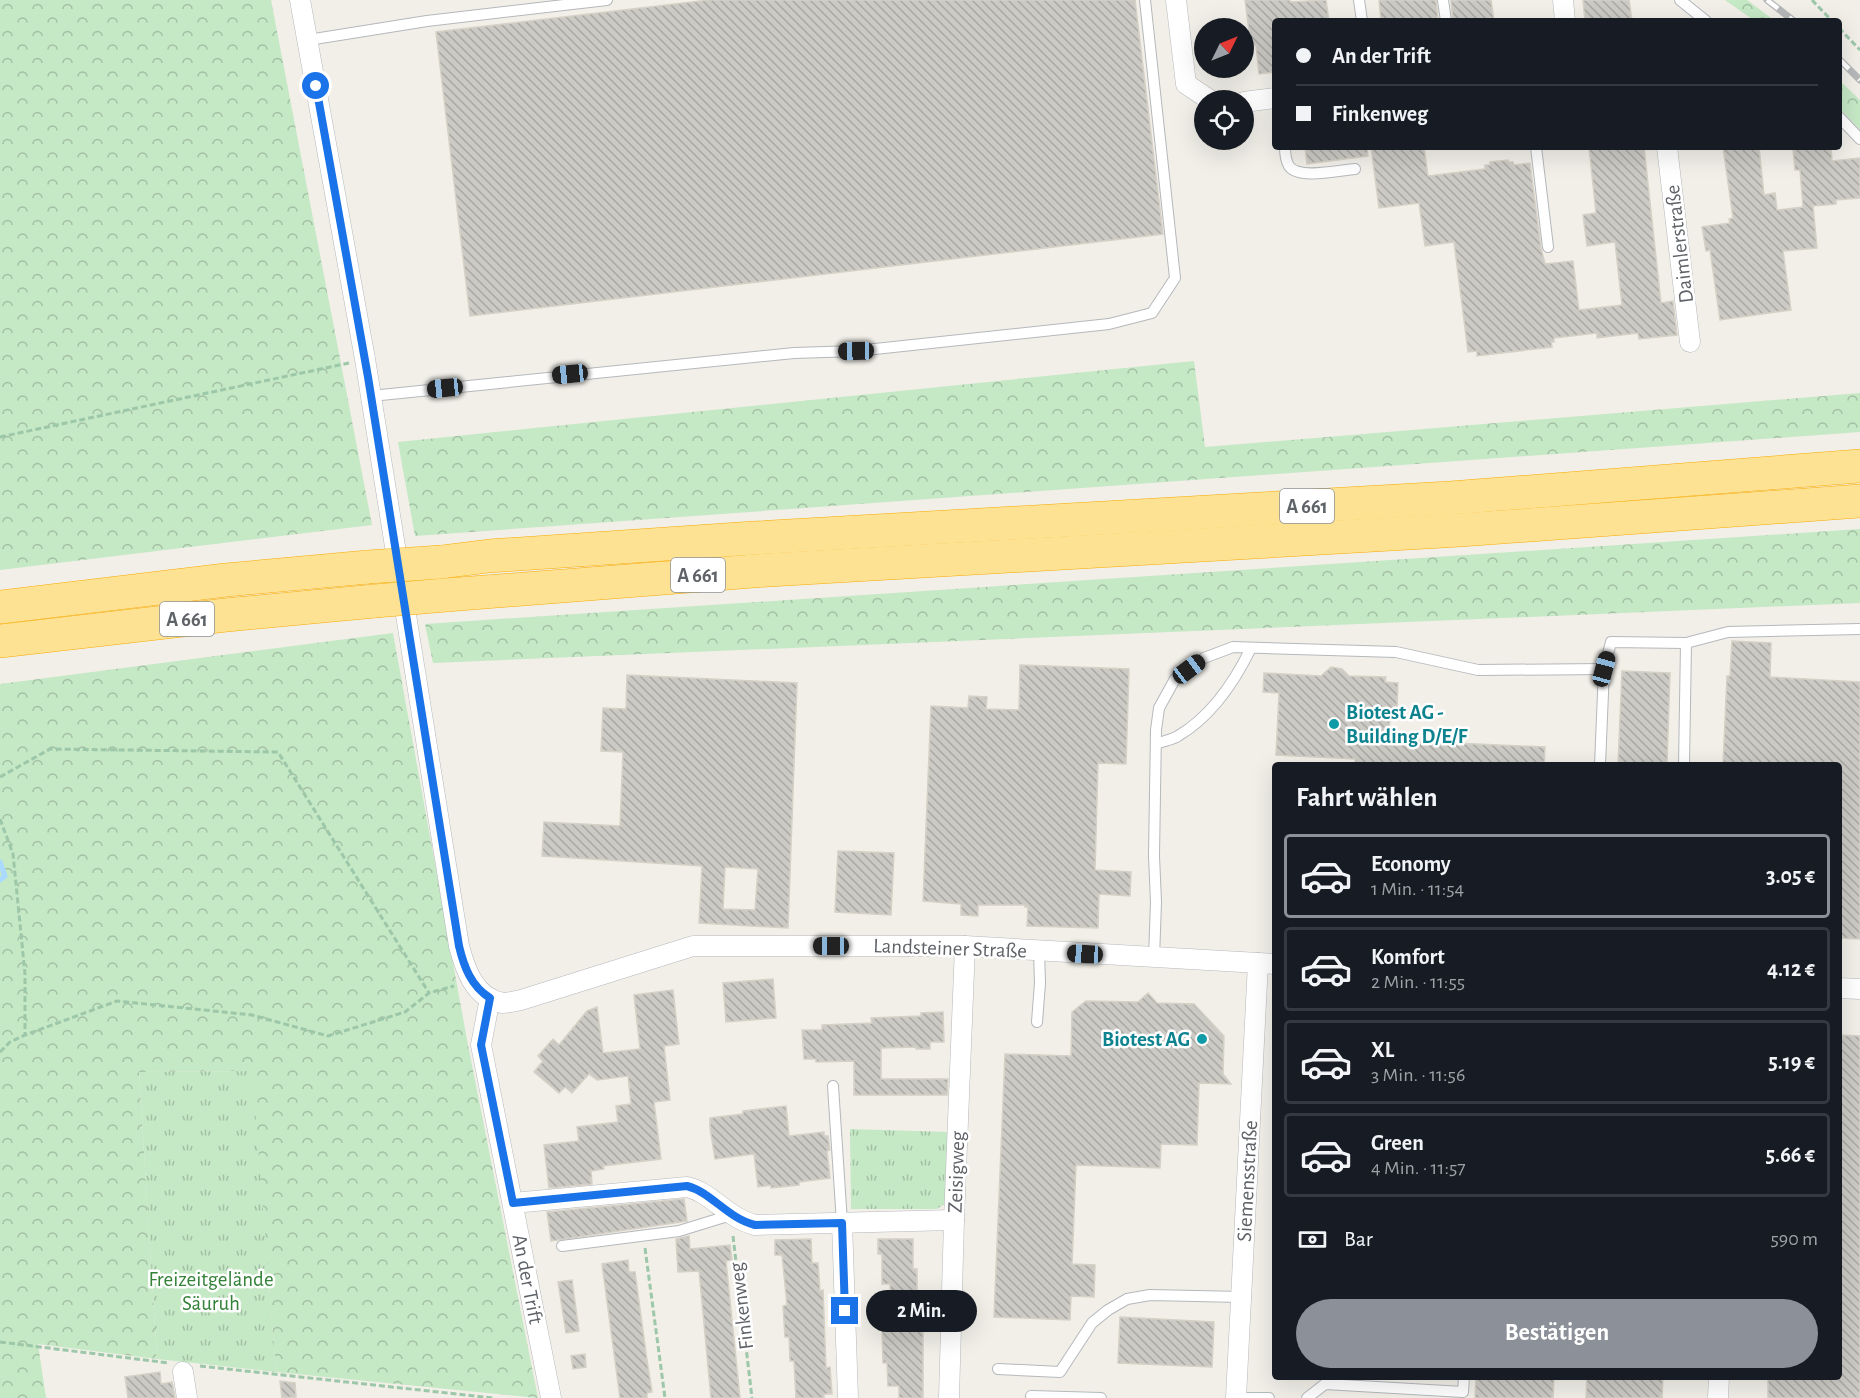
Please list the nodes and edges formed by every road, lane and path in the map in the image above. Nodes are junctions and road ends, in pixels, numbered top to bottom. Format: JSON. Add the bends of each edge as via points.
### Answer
{"nodes":[{"id":1,"x":300,"y":0,"type":"edge"},
{"id":2,"x":608,"y":0,"type":"edge"},
{"id":3,"x":1145,"y":0,"type":"edge"},
{"id":4,"x":1176,"y":0,"type":"edge"},
{"id":5,"x":1359,"y":0,"type":"edge"},
{"id":6,"x":1443,"y":0,"type":"edge"},
{"id":7,"x":1563,"y":0,"type":"edge"},
{"id":8,"x":1680,"y":0,"type":"edge"},
{"id":9,"x":1812,"y":0,"type":"edge"},
{"id":10,"x":1362,"y":18,"type":"edge"},
{"id":11,"x":1446,"y":18,"type":"edge"},
{"id":12,"x":1565,"y":18,"type":"edge"},
{"id":13,"x":1702,"y":18,"type":"edge"},
{"id":14,"x":1829,"y":18,"type":"edge"},
{"id":15,"x":1842,"y":31,"type":"edge"},
{"id":16,"x":308,"y":40,"type":"junction"},
{"id":17,"x":1860,"y":50,"type":"edge"},
{"id":18,"x":1195,"y":90,"type":"edge"},
{"id":19,"x":1272,"y":98,"type":"edge"},
{"id":20,"x":1254,"y":101,"type":"edge"},
{"id":21,"x":1842,"y":120,"type":"edge"},
{"id":22,"x":1860,"y":139,"type":"edge"},
{"id":23,"x":1286,"y":150,"type":"edge"},
{"id":24,"x":1536,"y":150,"type":"edge"},
{"id":25,"x":1667,"y":150,"type":"edge"},
{"id":26,"x":1355,"y":169,"type":"dead end"},
{"id":27,"x":1548,"y":247,"type":"dead end"},
{"id":28,"x":1690,"y":342,"type":"dead end"},
{"id":29,"x":365,"y":359,"type":"junction"},
{"id":30,"x":371,"y":396,"type":"junction"},
{"id":31,"x":0,"y":437,"type":"edge"},
{"id":32,"x":1860,"y":466,"type":"edge"},
{"id":33,"x":1860,"y":501,"type":"edge"},
{"id":34,"x":0,"y":607,"type":"edge"},
{"id":35,"x":1860,"y":629,"type":"edge"},
{"id":36,"x":0,"y":641,"type":"edge"},
{"id":37,"x":1686,"y":643,"type":"junction"},
{"id":38,"x":1251,"y":648,"type":"junction"},
{"id":39,"x":1604,"y":669,"type":"junction"},
{"id":40,"x":1156,"y":744,"type":"junction"},
{"id":41,"x":1600,"y":762,"type":"edge"},
{"id":42,"x":1684,"y":762,"type":"edge"},
{"id":43,"x":0,"y":777,"type":"edge"},
{"id":44,"x":0,"y":819,"type":"edge"},
{"id":45,"x":965,"y":946,"type":"junction"},
{"id":46,"x":1039,"y":951,"type":"junction"},
{"id":47,"x":1154,"y":958,"type":"junction"},
{"id":48,"x":1266,"y":964,"type":"edge"},
{"id":49,"x":472,"y":981,"type":"junction"},
{"id":50,"x":1842,"y":988,"type":"edge"},
{"id":51,"x":1860,"y":989,"type":"edge"},
{"id":52,"x":429,"y":993,"type":"junction"},
{"id":53,"x":490,"y":998,"type":"junction"},
{"id":54,"x":1037,"y":1022,"type":"dead end"},
{"id":55,"x":25,"y":1035,"type":"junction"},
{"id":56,"x":0,"y":1052,"type":"edge"},
{"id":57,"x":833,"y":1086,"type":"dead end"},
{"id":58,"x":513,"y":1203,"type":"junction"},
{"id":59,"x":730,"y":1215,"type":"junction"},
{"id":60,"x":954,"y":1220,"type":"junction"},
{"id":61,"x":842,"y":1223,"type":"junction"},
{"id":62,"x":643,"y":1235,"type":"junction"},
{"id":63,"x":562,"y":1246,"type":"dead end"},
{"id":64,"x":1241,"y":1297,"type":"junction"},
{"id":65,"x":0,"y":1342,"type":"edge"},
{"id":66,"x":182,"y":1367,"type":"junction"},
{"id":67,"x":998,"y":1370,"type":"dead end"},
{"id":68,"x":1464,"y":1380,"type":"edge"},
{"id":69,"x":1719,"y":1380,"type":"edge"},
{"id":70,"x":457,"y":1396,"type":"edge"},
{"id":71,"x":1031,"y":1396,"type":"dead end"},
{"id":72,"x":1235,"y":1397,"type":"edge"},
{"id":73,"x":187,"y":1398,"type":"edge"},
{"id":74,"x":493,"y":1398,"type":"edge"},
{"id":75,"x":551,"y":1398,"type":"edge"},
{"id":76,"x":665,"y":1398,"type":"edge"},
{"id":77,"x":752,"y":1398,"type":"edge"},
{"id":78,"x":848,"y":1398,"type":"edge"},
{"id":79,"x":949,"y":1398,"type":"edge"},
{"id":80,"x":1101,"y":1398,"type":"edge"},
{"id":81,"x":1269,"y":1398,"type":"edge"},
{"id":82,"x":1307,"y":1398,"type":"edge"},
{"id":83,"x":1718,"y":1398,"type":"edge"}],
"edges":[{"from":1,"to":16,"type":"street"},
{"from":2,"to":16,"type":"lane","via":[[427,21]]},
{"from":3,"to":30,"type":"lane","via":[[1175,278],[1152,313],[1109,324],[856,351],[794,352]]},
{"from":4,"to":18,"type":"street","via":[[1186,84]]},
{"from":5,"to":10,"type":"lane"},
{"from":6,"to":11,"type":"lane"},
{"from":7,"to":12,"type":"street"},
{"from":8,"to":13,"type":"lane"},
{"from":9,"to":14,"type":"path"},
{"from":15,"to":17,"type":"path"},
{"from":16,"to":29,"type":"street"},
{"from":19,"to":20,"type":"street"},
{"from":21,"to":22,"type":"lane"},
{"from":23,"to":26,"type":"lane","via":[[1290,167],[1297,173]]},
{"from":24,"to":27,"type":"lane"},
{"from":25,"to":28,"type":"street","name":"Daimlerstraße"},
{"from":29,"to":30,"type":"street"},
{"from":29,"to":31,"type":"path"},
{"from":30,"to":49,"type":"street","via":[[459,946]]},
{"from":32,"to":34,"type":"highway","number":"A 661","bridge":true,"via":[[1450,498],[501,556],[226,580]]},
{"from":33,"to":36,"type":"highway","number":"A 661","bridge":true,"via":[[1460,530],[768,570],[375,601]]},
{"from":35,"to":37,"type":"lane","via":[[1728,632]]},
{"from":37,"to":39,"type":"lane","via":[[1611,642]]},
{"from":37,"to":42,"type":"lane"},
{"from":38,"to":39,"type":"lane","via":[[1396,652],[1478,670]]},
{"from":38,"to":40,"type":"lane","via":[[1214,708],[1177,737]]},
{"from":38,"to":40,"type":"lane","via":[[1233,647],[1204,658],[1175,679],[1159,708]]},
{"from":39,"to":41,"type":"lane"},
{"from":40,"to":47,"type":"lane"},
{"from":43,"to":52,"type":"path","via":[[50,749],[278,752]]},
{"from":44,"to":55,"type":"path","via":[[13,854],[25,974]]},
{"from":45,"to":46,"type":"street","name":"Landsteiner Straße"},
{"from":45,"to":53,"type":"street","name":"Landsteiner Straße","via":[[693,946],[521,1000],[503,1003]]},
{"from":45,"to":60,"type":"street","name":"Zeisigweg"},
{"from":46,"to":47,"type":"street","name":"Landsteiner Straße"},
{"from":46,"to":54,"type":"lane"},
{"from":47,"to":48,"type":"street","name":"Landsteiner Straße"},
{"from":48,"to":64,"type":"street","name":"Siemensstraße"},
{"from":49,"to":52,"type":"path"},
{"from":49,"to":53,"type":"street"},
{"from":50,"to":51,"type":"street"},
{"from":52,"to":55,"type":"path","via":[[405,1012],[328,1036],[252,1015],[117,1001]]},
{"from":53,"to":58,"type":"street","name":"An der Trift","via":[[481,1045]]},
{"from":55,"to":56,"type":"path"},
{"from":57,"to":61,"type":"lane"},
{"from":58,"to":59,"type":"street","via":[[687,1186]]},
{"from":58,"to":75,"type":"street","name":"An der Trift"},
{"from":59,"to":61,"type":"street","via":[[755,1225]]},
{"from":59,"to":62,"type":"lane","via":[[679,1231]]},
{"from":59,"to":77,"type":"path","name":"Finkenweg"},
{"from":60,"to":61,"type":"street"},
{"from":60,"to":79,"type":"street","name":"Zeisigweg"},
{"from":61,"to":78,"type":"street"},
{"from":62,"to":63,"type":"lane"},
{"from":62,"to":76,"type":"path"},
{"from":64,"to":67,"type":"lane","via":[[1127,1299],[1092,1323],[1060,1372]]},
{"from":64,"to":72,"type":"street","name":"Siemensstraße"},
{"from":65,"to":66,"type":"path"},
{"from":66,"to":70,"type":"path"},
{"from":66,"to":73,"type":"street"},
{"from":68,"to":82,"type":"lane","via":[[1463,1392],[1325,1384]]},
{"from":69,"to":83,"type":"street"},
{"from":70,"to":74,"type":"path"},
{"from":71,"to":80,"type":"lane"},
{"from":72,"to":81,"type":"lane"}]}
